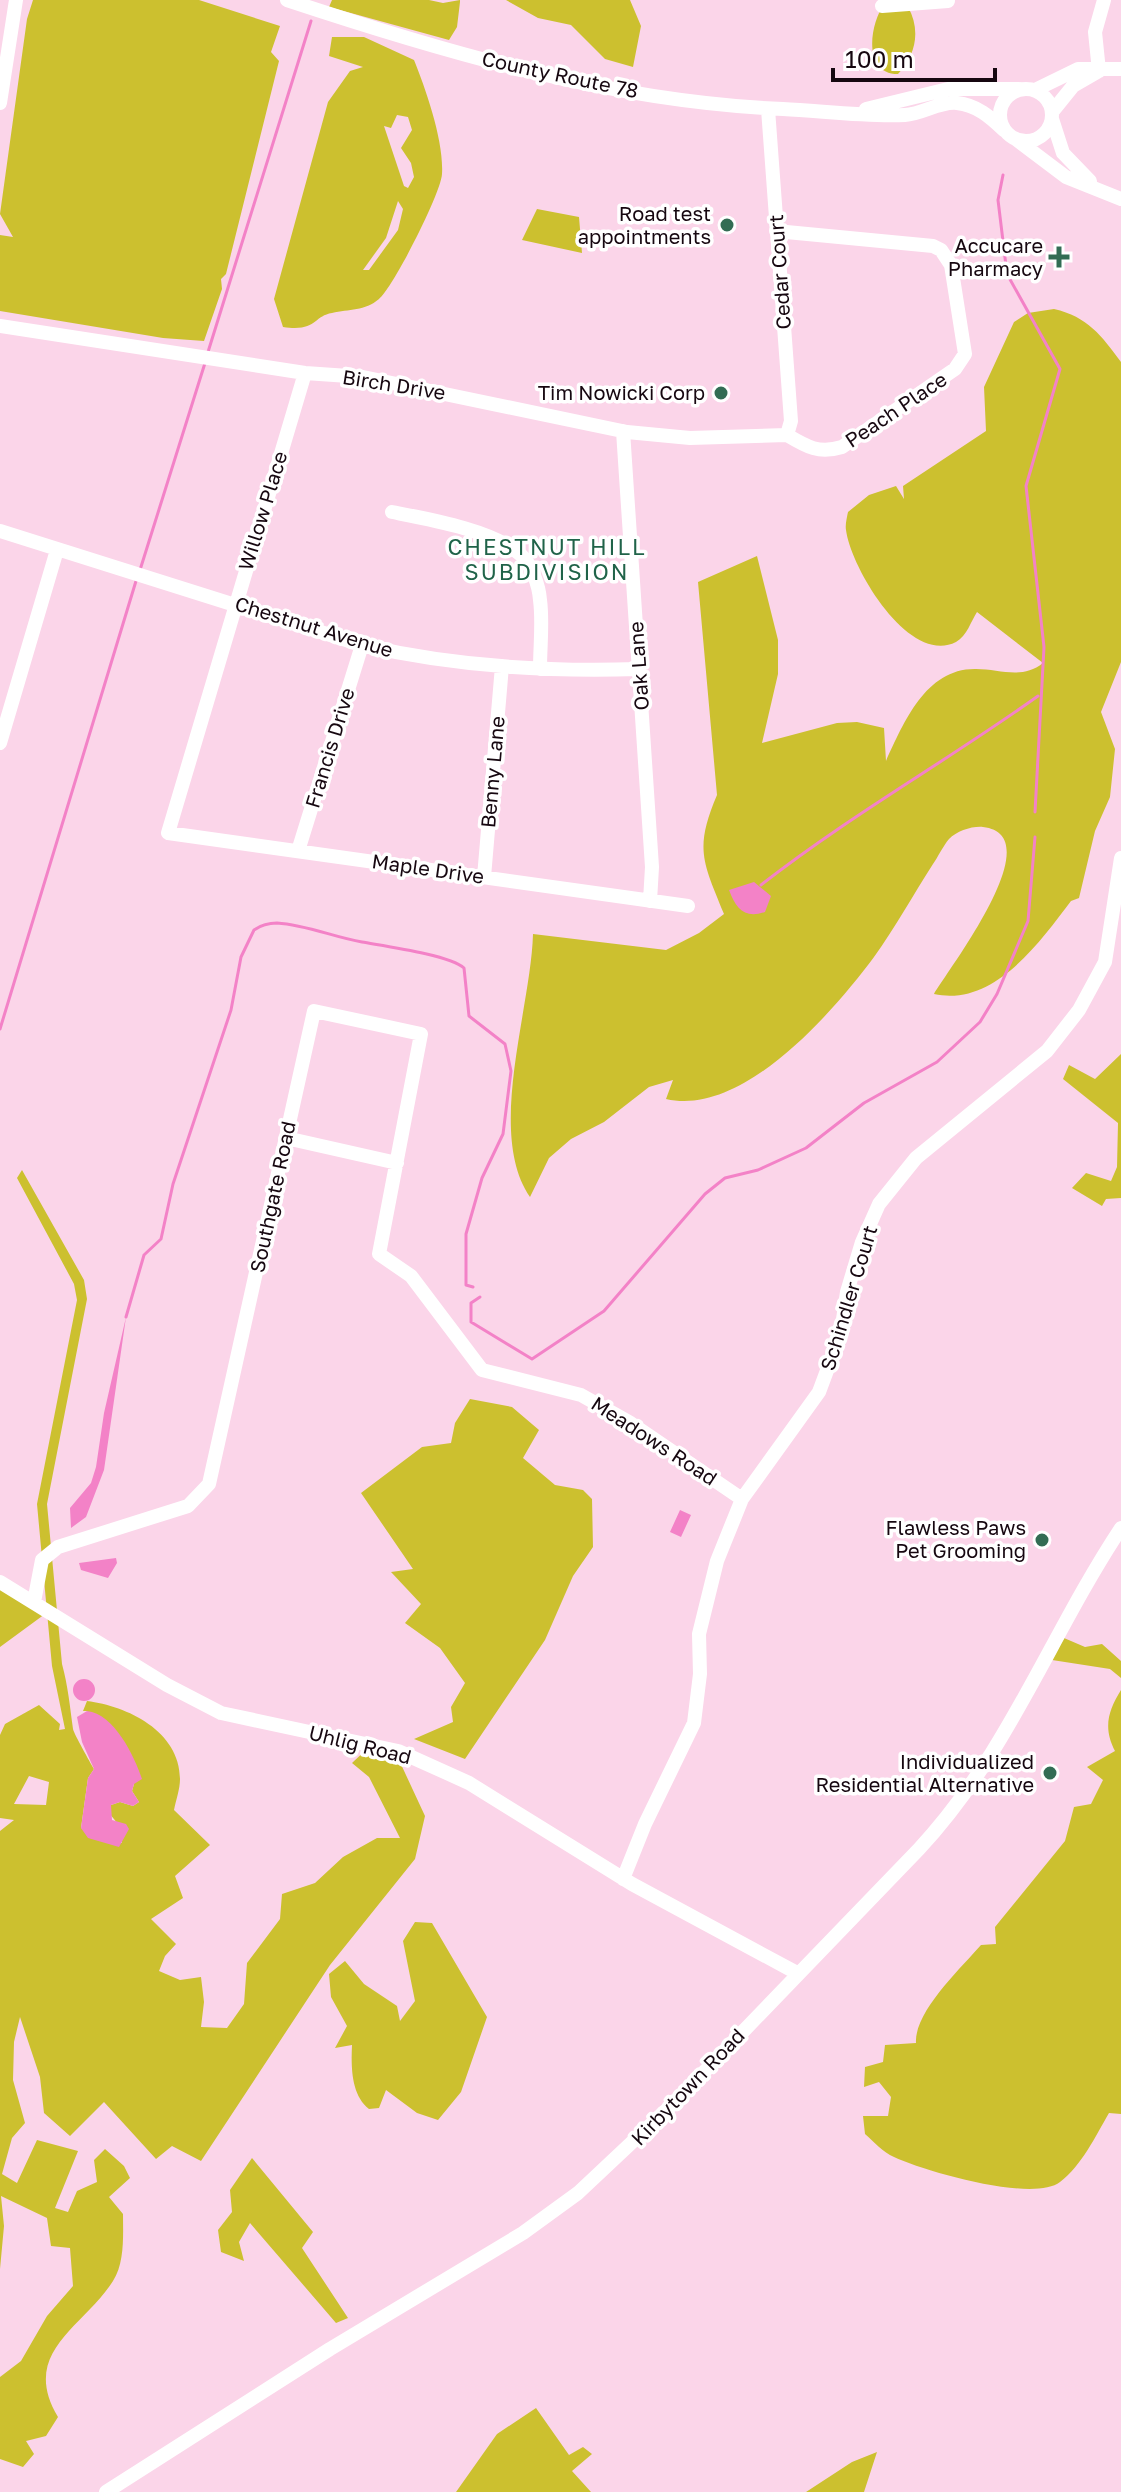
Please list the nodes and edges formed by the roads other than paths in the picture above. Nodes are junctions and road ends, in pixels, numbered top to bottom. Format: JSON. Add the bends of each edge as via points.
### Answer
{"nodes":[{"id":1,"x":16,"y":0,"type":"edge"},
{"id":2,"x":287,"y":0,"type":"edge"},
{"id":3,"x":948,"y":1,"type":"edge"},
{"id":4,"x":1101,"y":1,"type":"edge"},
{"id":5,"x":882,"y":6,"type":"dead end"},
{"id":6,"x":3,"y":69,"type":"edge"},
{"id":7,"x":1121,"y":69,"type":"edge"},
{"id":8,"x":1099,"y":71,"type":"junction"},
{"id":9,"x":1019,"y":89,"type":"junction"},
{"id":10,"x":1035,"y":90,"type":"junction"},
{"id":11,"x":0,"y":103,"type":"edge"},
{"id":12,"x":768,"y":109,"type":"junction"},
{"id":13,"x":841,"y":112,"type":"junction"},
{"id":14,"x":1052,"y":115,"type":"junction"},
{"id":15,"x":1004,"y":130,"type":"junction"},
{"id":16,"x":1017,"y":140,"type":"junction"},
{"id":17,"x":1096,"y":186,"type":"junction"},
{"id":18,"x":1121,"y":199,"type":"edge"},
{"id":19,"x":776,"y":231,"type":"junction"},
{"id":20,"x":0,"y":326,"type":"edge"},
{"id":21,"x":305,"y":373,"type":"junction"},
{"id":22,"x":623,"y":431,"type":"junction"},
{"id":23,"x":787,"y":435,"type":"junction"},
{"id":24,"x":392,"y":512,"type":"dead end"},
{"id":25,"x":0,"y":531,"type":"edge"},
{"id":26,"x":57,"y":550,"type":"junction"},
{"id":27,"x":235,"y":603,"type":"junction"},
{"id":28,"x":362,"y":645,"type":"junction"},
{"id":29,"x":502,"y":666,"type":"junction"},
{"id":30,"x":540,"y":669,"type":"junction"},
{"id":31,"x":638,"y":669,"type":"junction"},
{"id":32,"x":0,"y":743,"type":"edge"},
{"id":33,"x":168,"y":833,"type":"joint"},
{"id":34,"x":298,"y":851,"type":"junction"},
{"id":35,"x":1121,"y":858,"type":"edge"},
{"id":36,"x":484,"y":877,"type":"junction"},
{"id":37,"x":650,"y":901,"type":"junction"},
{"id":38,"x":688,"y":906,"type":"dead end"},
{"id":39,"x":286,"y":1138,"type":"junction"},
{"id":40,"x":397,"y":1163,"type":"junction"},
{"id":41,"x":379,"y":1254,"type":"joint"},
{"id":42,"x":742,"y":1499,"type":"junction"},
{"id":43,"x":1121,"y":1528,"type":"edge"},
{"id":44,"x":0,"y":1582,"type":"edge"},
{"id":45,"x":34,"y":1602,"type":"junction"},
{"id":46,"x":623,"y":1879,"type":"junction"},
{"id":47,"x":797,"y":1973,"type":"junction"},
{"id":48,"x":106,"y":2492,"type":"edge"}],
"edges":[{"from":1,"to":6,"type":"street"},
{"from":2,"to":12,"type":"street","name":"County Route 78","via":[[532,72]]},
{"from":3,"to":5,"type":"street"},
{"from":4,"to":8,"type":"street","via":[[1094,46]]},
{"from":6,"to":11,"type":"street"},
{"from":7,"to":8,"type":"street"},
{"from":8,"to":10,"type":"street","via":[[1068,72]]},
{"from":8,"to":14,"type":"street","via":[[1073,86]]},
{"from":9,"to":10,"type":"street"},
{"from":9,"to":13,"type":"street","name":"County Route 78","via":[[948,89]]},
{"from":9,"to":15,"type":"street","via":[[1001,106]]},
{"from":10,"to":14,"type":"street","via":[[1047,99]]},
{"from":12,"to":13,"type":"street","name":"County Route 78"},
{"from":12,"to":19,"type":"street","name":"Cedar Court"},
{"from":13,"to":15,"type":"street","name":"County Route 78","via":[[909,115],[956,103],[979,110]]},
{"from":14,"to":16,"type":"street","via":[[1040,137]]},
{"from":14,"to":17,"type":"street","via":[[1067,160]]},
{"from":15,"to":16,"type":"street"},
{"from":16,"to":17,"type":"street","via":[[1066,177]]},
{"from":17,"to":18,"type":"street"},
{"from":19,"to":23,"type":"street","name":"Cedar Court","via":[[791,421]]},
{"from":19,"to":23,"type":"street","name":"Peach Place","via":[[941,250],[951,265],[965,354],[955,369],[842,447],[825,452]]},
{"from":20,"to":21,"type":"street","name":"Birch Drive"},
{"from":21,"to":22,"type":"street","name":"Birch Drive","via":[[416,386]]},
{"from":21,"to":27,"type":"street","name":"Willow Place"},
{"from":22,"to":23,"type":"street","name":"Birch Drive","via":[[690,438]]},
{"from":22,"to":31,"type":"street","name":"Oak Lane"},
{"from":24,"to":30,"type":"street","via":[[438,521],[508,546],[523,557],[540,599]]},
{"from":25,"to":26,"type":"street","name":"Chestnut Avenue"},
{"from":26,"to":27,"type":"street","name":"Chestnut Avenue"},
{"from":26,"to":32,"type":"street"},
{"from":27,"to":28,"type":"street","name":"Chestnut Avenue"},
{"from":27,"to":33,"type":"street","name":"Willow Place"},
{"from":28,"to":29,"type":"street","name":"Chestnut Avenue","via":[[418,658]]},
{"from":28,"to":34,"type":"street","name":"Francis Drive"},
{"from":29,"to":30,"type":"street","name":"Chestnut Avenue"},
{"from":29,"to":36,"type":"street","name":"Benny Lane"},
{"from":30,"to":31,"type":"street","name":"Chestnut Avenue"},
{"from":31,"to":37,"type":"street","name":"Oak Lane"},
{"from":33,"to":34,"type":"street","name":"Maple Drive"},
{"from":34,"to":36,"type":"street","name":"Maple Drive"},
{"from":35,"to":42,"type":"street","name":"Schindler Court","via":[[1105,962],[1079,1010],[1047,1051],[916,1158],[879,1204],[862,1242],[841,1333],[819,1392]]},
{"from":36,"to":37,"type":"street","name":"Maple Drive"},
{"from":37,"to":38,"type":"street","name":"Maple Drive"},
{"from":39,"to":40,"type":"street"},
{"from":39,"to":40,"type":"street","name":"Southgate Road","via":[[314,1011],[421,1034]]},
{"from":39,"to":45,"type":"street","name":"Southgate Road","via":[[209,1484],[188,1506],[58,1547],[42,1560]]},
{"from":40,"to":41,"type":"street","name":"Southgate Road"},
{"from":41,"to":42,"type":"street","name":"Meadows Road","via":[[411,1276],[482,1370],[581,1395]]},
{"from":42,"to":46,"type":"street","name":"Schindler Court","via":[[706,1598],[694,1723]]},
{"from":43,"to":47,"type":"street","name":"Kirbytown Road","via":[[970,1790]]},
{"from":44,"to":45,"type":"street","name":"Uhlig Road"},
{"from":45,"to":46,"type":"street","name":"Uhlig Road","via":[[221,1713],[398,1751],[443,1771]]},
{"from":46,"to":47,"type":"street","name":"Uhlig Road"},
{"from":47,"to":48,"type":"street","name":"Kirbytown Road","via":[[629,2148],[551,2214]]}]}
